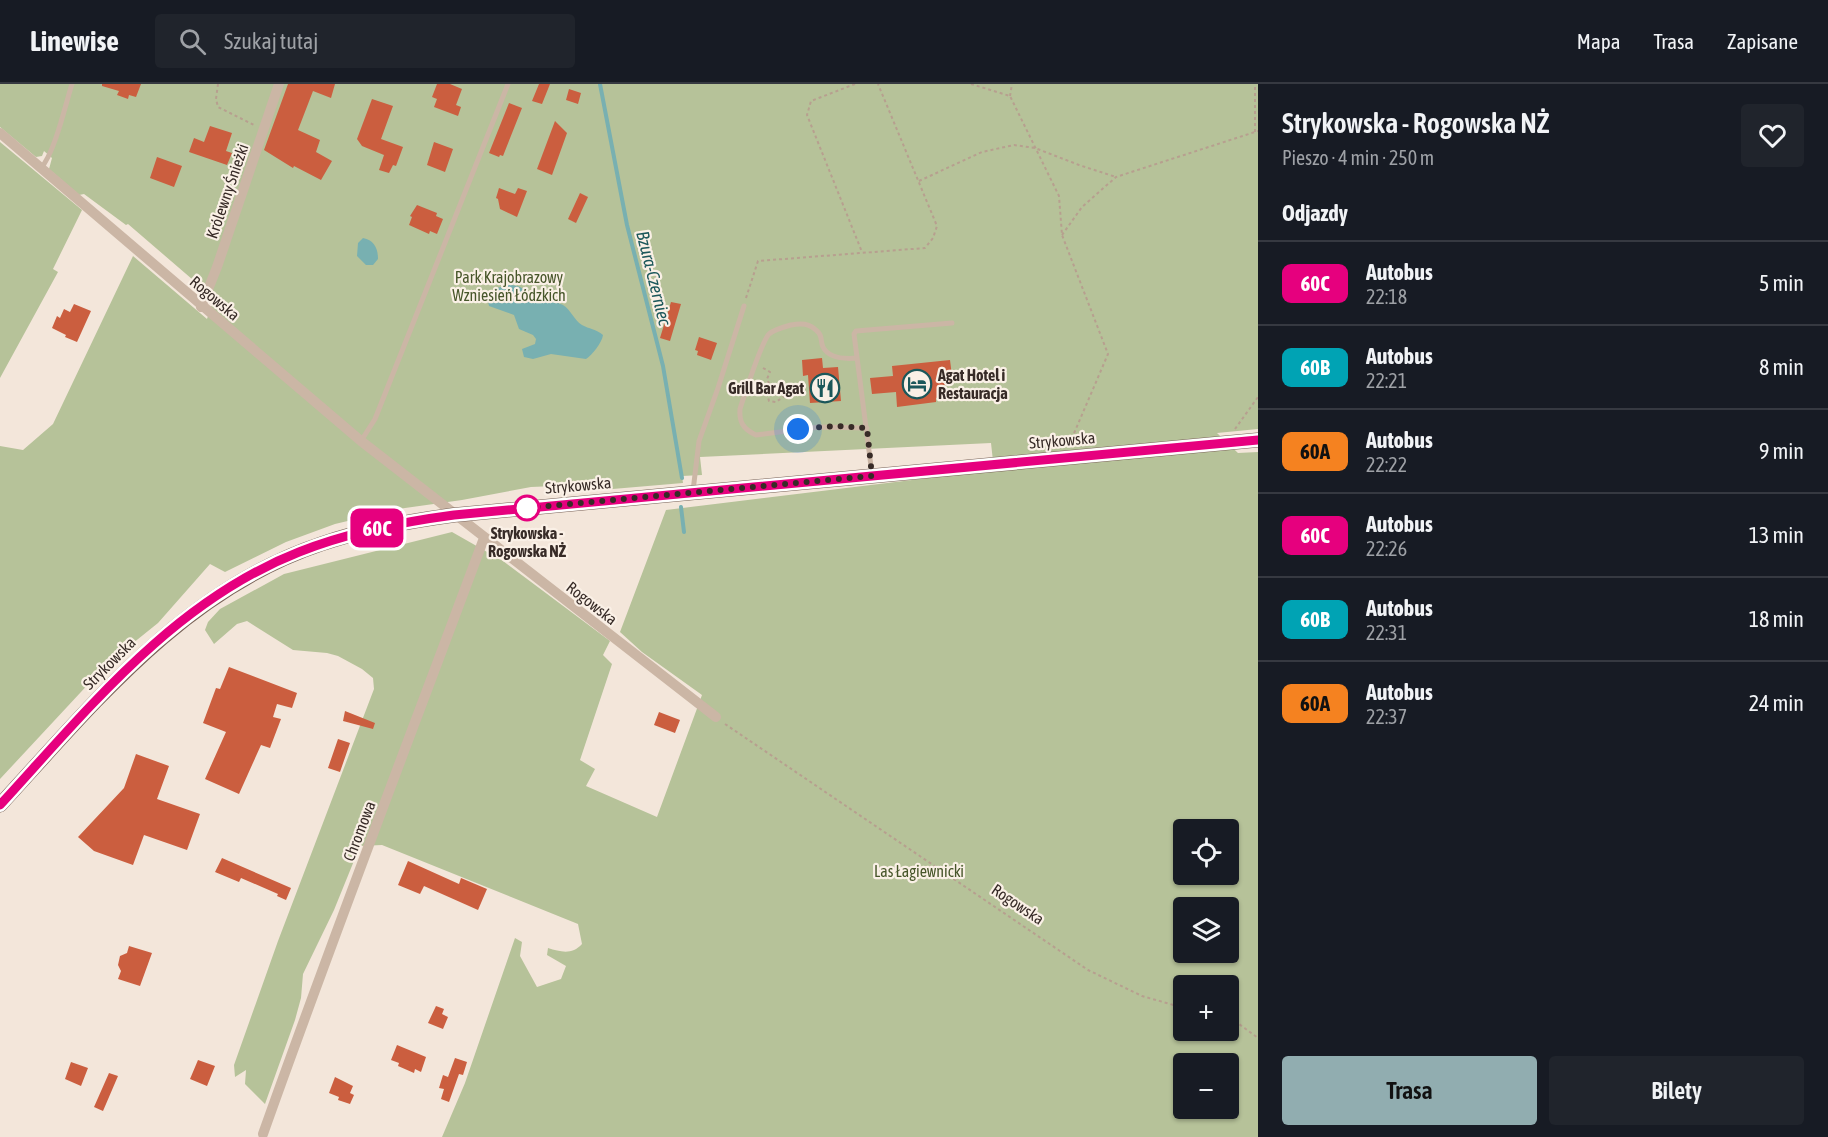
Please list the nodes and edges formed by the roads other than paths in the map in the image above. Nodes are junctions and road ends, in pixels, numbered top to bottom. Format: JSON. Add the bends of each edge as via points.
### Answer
{"nodes":[{"id":1,"x":72,"y":84,"type":"edge"},
{"id":2,"x":279,"y":84,"type":"edge"},
{"id":3,"x":508,"y":84,"type":"edge"},
{"id":4,"x":0,"y":133,"type":"edge"},
{"id":5,"x":41,"y":168,"type":"junction"},
{"id":6,"x":744,"y":306,"type":"road end"},
{"id":7,"x":201,"y":307,"type":"junction"},
{"id":8,"x":952,"y":323,"type":"dead end"},
{"id":9,"x":857,"y":358,"type":"junction"},
{"id":10,"x":867,"y":428,"type":"junction"},
{"id":11,"x":1258,"y":440,"type":"edge"},
{"id":12,"x":361,"y":441,"type":"junction"},
{"id":13,"x":872,"y":476,"type":"junction"},
{"id":14,"x":693,"y":493,"type":"junction"},
{"id":15,"x":454,"y":515,"type":"junction"},
{"id":16,"x":484,"y":538,"type":"junction"},
{"id":17,"x":716,"y":717,"type":"road end"},
{"id":18,"x":0,"y":805,"type":"edge"},
{"id":19,"x":263,"y":1134,"type":"dead end"}],
"edges":[{"from":1,"to":5,"type":"lane","via":[[51,151]]},
{"from":2,"to":7,"type":"street","name":"Królewny Śnieżki"},
{"from":3,"to":12,"type":"lane","via":[[375,419]]},
{"from":4,"to":5,"type":"street","name":"Rogowska"},
{"from":5,"to":7,"type":"street","name":"Rogowska"},
{"from":6,"to":14,"type":"lane","via":[[699,441]]},
{"from":7,"to":12,"type":"street","name":"Rogowska"},
{"from":8,"to":9,"type":"lane","via":[[858,329],[854,334]]},
{"from":9,"to":10,"type":"lane"},
{"from":9,"to":10,"type":"lane","via":[[830,354],[822,345],[819,332],[812,327],[782,327],[770,334],[740,417],[743,426],[756,435],[819,427]]},
{"from":10,"to":13,"type":"lane"},
{"from":11,"to":13,"type":"main road","name":"Strykowska"},
{"from":12,"to":15,"type":"street","name":"Rogowska"},
{"from":13,"to":14,"type":"main road","name":"Strykowska"},
{"from":14,"to":15,"type":"main road","name":"Strykowska"},
{"from":15,"to":16,"type":"street","name":"Rogowska"},
{"from":15,"to":18,"type":"main road","name":"Strykowska","via":[[389,525],[319,544],[270,564],[227,588],[137,658]]},
{"from":16,"to":17,"type":"street","name":"Rogowska"},
{"from":16,"to":19,"type":"street","name":"Chromowa","via":[[325,958]]}]}
